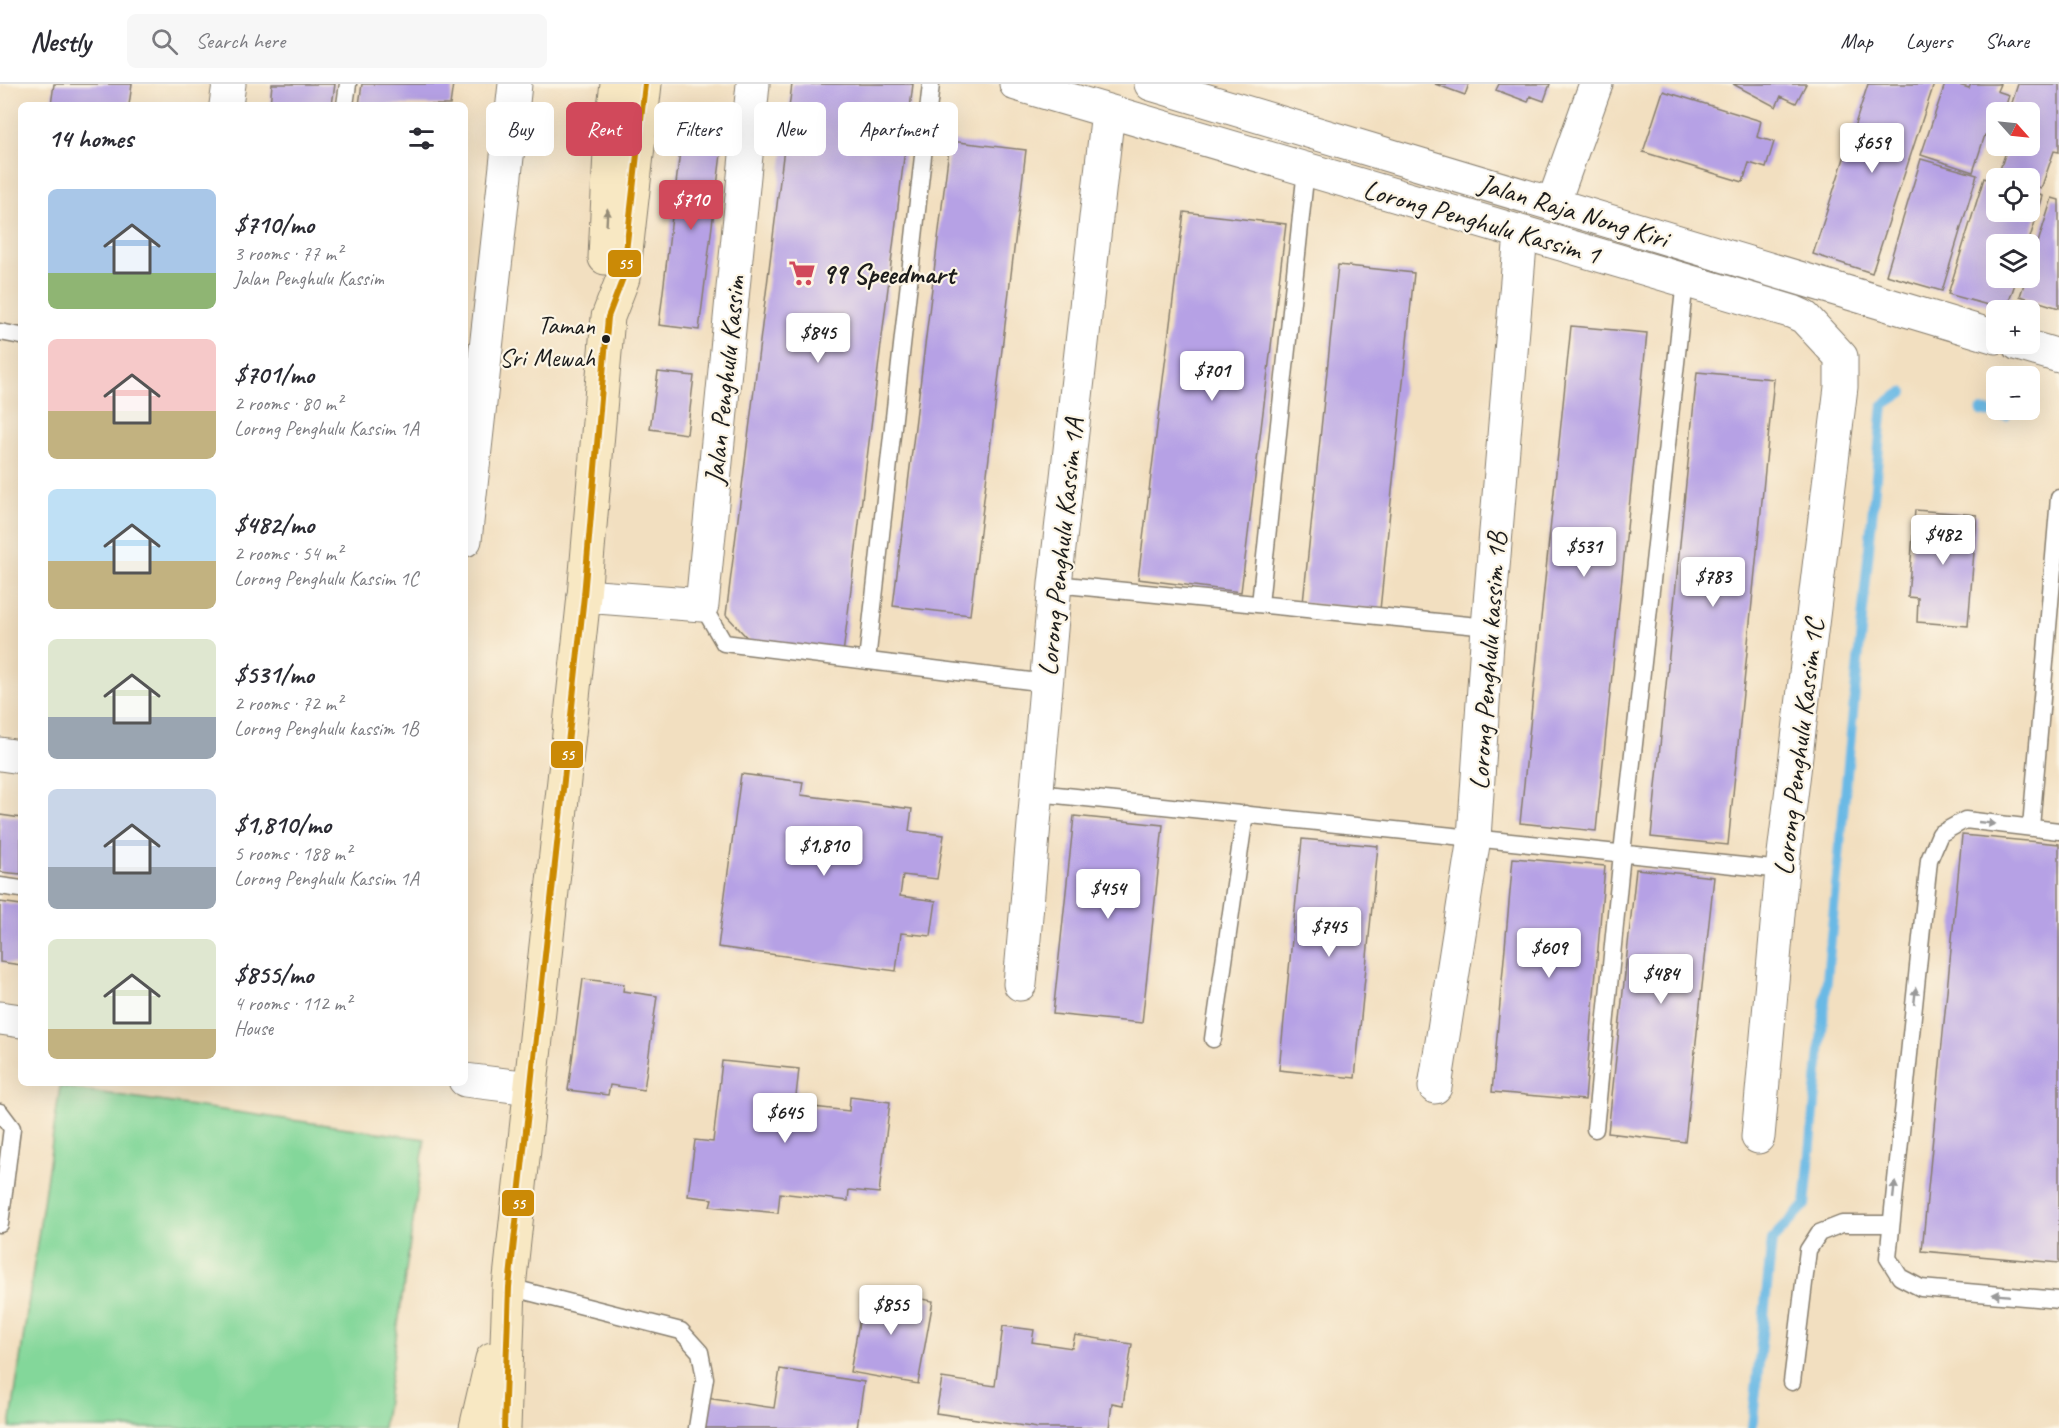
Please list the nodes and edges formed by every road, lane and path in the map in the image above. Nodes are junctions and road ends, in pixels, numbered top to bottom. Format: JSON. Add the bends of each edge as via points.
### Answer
{"nodes":[{"id":1,"x":229,"y":84,"type":"edge"},
{"id":2,"x":348,"y":84,"type":"edge"},
{"id":3,"x":515,"y":84,"type":"edge"},
{"id":4,"x":602,"y":84,"type":"edge"},
{"id":5,"x":617,"y":84,"type":"edge"},
{"id":6,"x":662,"y":84,"type":"edge"},
{"id":7,"x":753,"y":84,"type":"edge"},
{"id":8,"x":931,"y":84,"type":"edge"},
{"id":9,"x":1016,"y":84,"type":"edge"},
{"id":10,"x":1151,"y":84,"type":"edge"},
{"id":11,"x":1596,"y":84,"type":"edge"},
{"id":12,"x":643,"y":99,"type":"edge"},
{"id":13,"x":226,"y":102,"type":"edge"},
{"id":14,"x":345,"y":102,"type":"edge"},
{"id":15,"x":606,"y":102,"type":"edge"},
{"id":16,"x":615,"y":102,"type":"edge"},
{"id":17,"x":1107,"y":111,"type":"junction"},
{"id":18,"x":610,"y":156,"type":"edge"},
{"id":19,"x":1306,"y":170,"type":"junction"},
{"id":20,"x":1553,"y":204,"type":"junction"},
{"id":21,"x":1521,"y":232,"type":"junction"},
{"id":22,"x":1685,"y":281,"type":"junction"},
{"id":23,"x":608,"y":317,"type":"junction"},
{"id":24,"x":0,"y":332,"type":"edge"},
{"id":25,"x":1986,"y":334,"type":"edge"},
{"id":26,"x":18,"y":335,"type":"edge"},
{"id":27,"x":2040,"y":350,"type":"edge"},
{"id":28,"x":2059,"y":356,"type":"edge"},
{"id":29,"x":1840,"y":357,"type":"joint"},
{"id":30,"x":468,"y":479,"type":"edge"},
{"id":31,"x":2059,"y":498,"type":"edge"},
{"id":32,"x":1055,"y":584,"type":"junction"},
{"id":33,"x":584,"y":596,"type":"junction"},
{"id":34,"x":702,"y":604,"type":"junction"},
{"id":35,"x":1260,"y":604,"type":"junction"},
{"id":36,"x":1488,"y":627,"type":"junction"},
{"id":37,"x":867,"y":661,"type":"junction"},
{"id":38,"x":1046,"y":683,"type":"junction"},
{"id":39,"x":0,"y":754,"type":"edge"},
{"id":40,"x":18,"y":757,"type":"edge"},
{"id":41,"x":1037,"y":793,"type":"junction"},
{"id":42,"x":1245,"y":814,"type":"junction"},
{"id":43,"x":2031,"y":827,"type":"junction"},
{"id":44,"x":2059,"y":831,"type":"edge"},
{"id":45,"x":1474,"y":838,"type":"junction"},
{"id":46,"x":1623,"y":853,"type":"junction"},
{"id":47,"x":1782,"y":870,"type":"junction"},
{"id":48,"x":0,"y":886,"type":"edge"},
{"id":49,"x":18,"y":889,"type":"edge"},
{"id":50,"x":1020,"y":984,"type":"dead end"},
{"id":51,"x":0,"y":1018,"type":"edge"},
{"id":52,"x":18,"y":1021,"type":"edge"},
{"id":53,"x":1213,"y":1039,"type":"dead end"},
{"id":54,"x":468,"y":1080,"type":"edge"},
{"id":55,"x":1435,"y":1087,"type":"dead end"},
{"id":56,"x":531,"y":1088,"type":"junction"},
{"id":57,"x":0,"y":1112,"type":"edge"},
{"id":58,"x":1595,"y":1130,"type":"dead end"},
{"id":59,"x":1758,"y":1137,"type":"dead end"},
{"id":60,"x":0,"y":1224,"type":"edge"},
{"id":61,"x":1891,"y":1224,"type":"junction"},
{"id":62,"x":509,"y":1287,"type":"junction"},
{"id":63,"x":2059,"y":1300,"type":"edge"},
{"id":64,"x":1792,"y":1382,"type":"dead end"},
{"id":65,"x":476,"y":1428,"type":"edge"},
{"id":66,"x":504,"y":1428,"type":"edge"},
{"id":67,"x":697,"y":1428,"type":"edge"}],
"edges":[{"from":1,"to":13,"type":"street"},
{"from":2,"to":14,"type":"lane"},
{"from":3,"to":30,"type":"street"},
{"from":4,"to":15,"type":"main road"},
{"from":5,"to":16,"type":"main road"},
{"from":6,"to":12,"type":"main road","via":[[657,95]]},
{"from":7,"to":34,"type":"street","name":"Jalan Penghulu Kassim"},
{"from":8,"to":37,"type":"lane"},
{"from":9,"to":17,"type":"street"},
{"from":10,"to":20,"type":"street","name":"Jalan Raja Nong Kiri"},
{"from":11,"to":20,"type":"street"},
{"from":12,"to":23,"type":"main road","via":[[623,278]]},
{"from":17,"to":19,"type":"street","name":"Lorong Penghulu Kassim 1"},
{"from":17,"to":32,"type":"street","name":"Lorong Penghulu Kassim 1A"},
{"from":23,"to":18,"type":"main road","one_way":true,"via":[[604,275]]},
{"from":19,"to":21,"type":"street","name":"Lorong Penghulu Kassim 1"},
{"from":19,"to":35,"type":"lane"},
{"from":20,"to":25,"type":"street","name":"Jalan Raja Nong Kiri"},
{"from":21,"to":22,"type":"street","name":"Lorong Penghulu Kassim 1"},
{"from":21,"to":36,"type":"street","name":"Lorong Penghulu kassim 1B"},
{"from":22,"to":29,"type":"street","name":"Lorong Penghulu Kassim 1","via":[[1804,317]]},
{"from":22,"to":46,"type":"lane"},
{"from":23,"to":33,"type":"main road"},
{"from":24,"to":26,"type":"lane"},
{"from":27,"to":28,"type":"street"},
{"from":29,"to":47,"type":"street","name":"Lorong Penghulu Kassim 1C","via":[[1841,387]]},
{"from":31,"to":43,"type":"lane"},
{"from":32,"to":35,"type":"lane"},
{"from":32,"to":38,"type":"street","name":"Lorong Penghulu Kassim 1A"},
{"from":33,"to":34,"type":"street"},
{"from":33,"to":56,"type":"main road"},
{"from":34,"to":37,"type":"lane","via":[[724,643]]},
{"from":35,"to":36,"type":"lane"},
{"from":36,"to":45,"type":"street","name":"Lorong Penghulu kassim 1B"},
{"from":37,"to":38,"type":"lane"},
{"from":38,"to":41,"type":"street","name":"Lorong Penghulu Kassim 1A"},
{"from":39,"to":40,"type":"street"},
{"from":41,"to":42,"type":"lane"},
{"from":41,"to":50,"type":"street","name":"Lorong Penghulu Kassim 1A"},
{"from":42,"to":45,"type":"lane"},
{"from":42,"to":53,"type":"lane"},
{"from":43,"to":44,"type":"lane"},
{"from":61,"to":43,"type":"lane","one_way":true,"via":[[1929,860],[1940,834],[1965,820]]},
{"from":45,"to":46,"type":"lane"},
{"from":45,"to":55,"type":"street","name":"Lorong Penghulu kassim 1B"},
{"from":46,"to":47,"type":"lane"},
{"from":46,"to":58,"type":"lane"},
{"from":47,"to":59,"type":"street","name":"Lorong Penghulu Kassim 1C"},
{"from":48,"to":49,"type":"lane"},
{"from":51,"to":52,"type":"street"},
{"from":54,"to":56,"type":"street"},
{"from":56,"to":62,"type":"main road"},
{"from":57,"to":60,"type":"lane","via":[[12,1128]]},
{"from":63,"to":61,"type":"lane","one_way":true,"via":[[1921,1288],[1900,1276],[1888,1258]]},
{"from":61,"to":64,"type":"lane","via":[[1842,1224],[1820,1233],[1808,1250]]},
{"from":62,"to":65,"type":"main road"},
{"from":62,"to":66,"type":"main road"},
{"from":62,"to":67,"type":"lane","via":[[681,1331],[700,1352],[705,1378]]}]}
